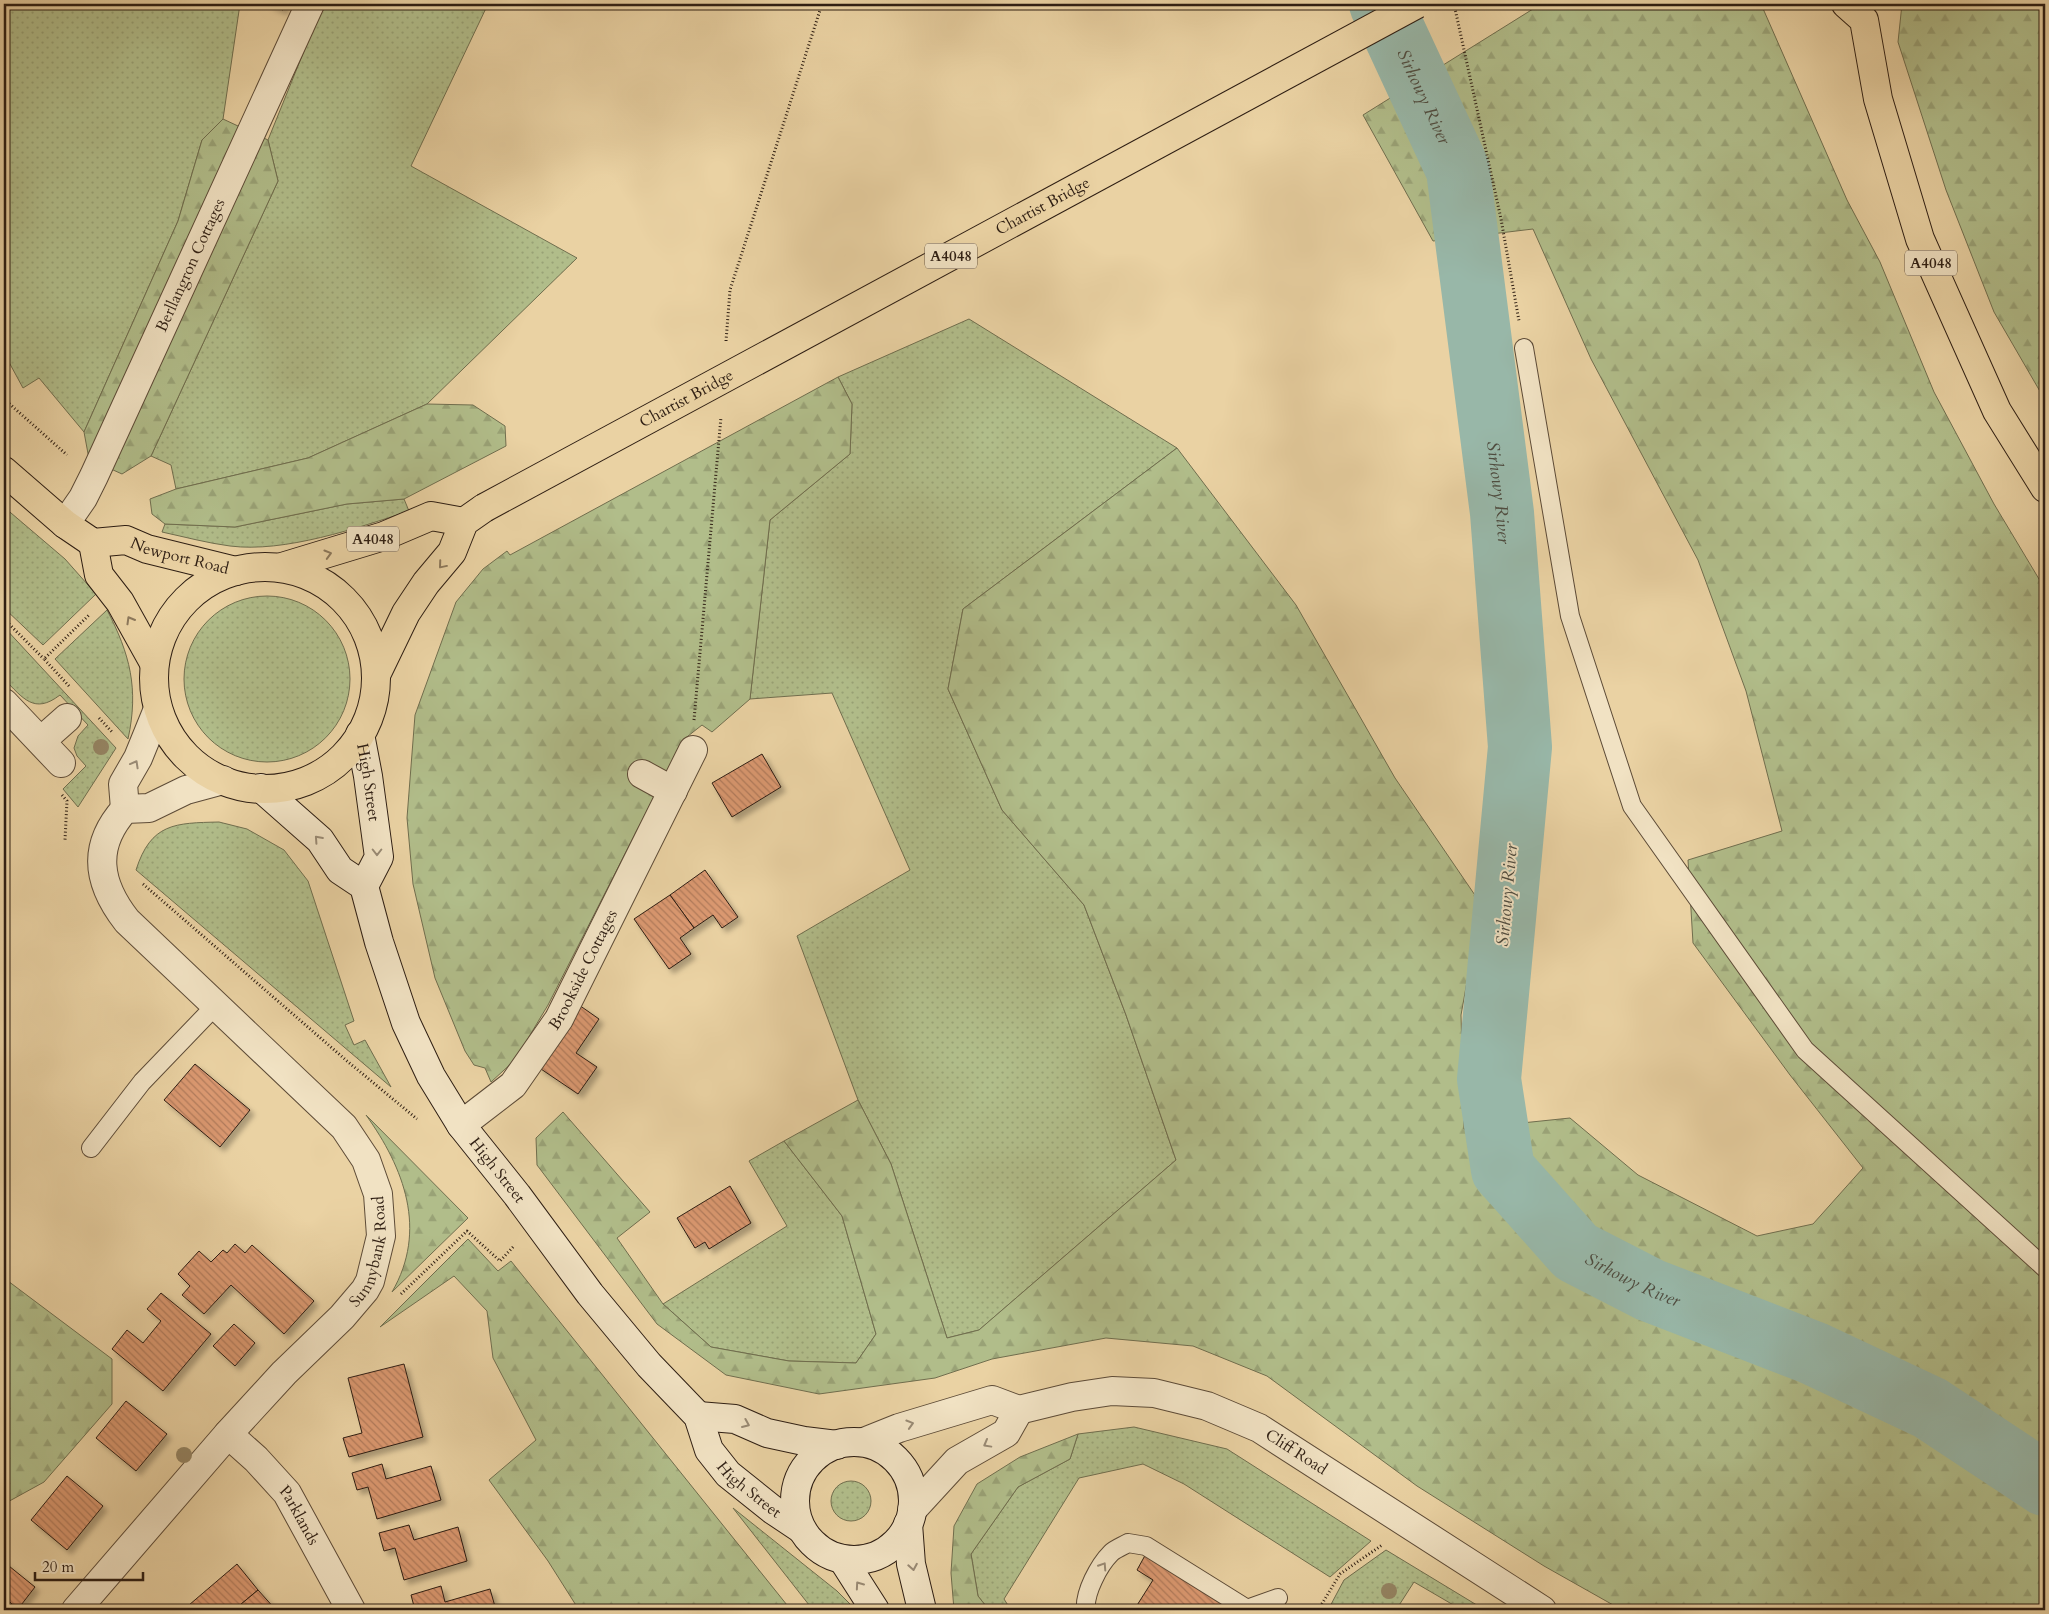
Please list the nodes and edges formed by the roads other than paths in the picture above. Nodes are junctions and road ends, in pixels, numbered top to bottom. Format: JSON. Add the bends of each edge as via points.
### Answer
{"nodes":[{"id":1,"x":310,"y":4,"type":"edge"},
{"id":2,"x":1417,"y":4,"type":"edge"},
{"id":3,"x":1861,"y":9,"type":"edge"},
{"id":4,"x":1524,"y":348,"type":"road end"},
{"id":5,"x":4,"y":471,"type":"edge"},
{"id":6,"x":2045,"y":488,"type":"edge"},
{"id":7,"x":474,"y":515,"type":"junction"},
{"id":8,"x":64,"y":524,"type":"junction"},
{"id":9,"x":93,"y":543,"type":"junction"},
{"id":10,"x":281,"y":567,"type":"junction"},
{"id":11,"x":236,"y":571,"type":"junction"},
{"id":12,"x":154,"y":663,"type":"junction"},
{"id":13,"x":376,"y":675,"type":"junction"},
{"id":14,"x":4,"y":703,"type":"edge"},
{"id":15,"x":71,"y":705,"type":"road end"},
{"id":16,"x":158,"y":709,"type":"junction"},
{"id":17,"x":360,"y":734,"type":"junction"},
{"id":18,"x":41,"y":741,"type":"junction"},
{"id":19,"x":694,"y":750,"type":"dead end"},
{"id":20,"x":61,"y":763,"type":"road end"},
{"id":21,"x":642,"y":774,"type":"dead end"},
{"id":22,"x":223,"y":780,"type":"junction"},
{"id":23,"x":261,"y":788,"type":"junction"},
{"id":24,"x":673,"y":791,"type":"junction"},
{"id":25,"x":125,"y":809,"type":"junction"},
{"id":26,"x":364,"y":886,"type":"junction"},
{"id":27,"x":216,"y":1005,"type":"junction"},
{"id":28,"x":460,"y":1125,"type":"junction"},
{"id":29,"x":91,"y":1148,"type":"dead end"},
{"id":30,"x":2045,"y":1268,"type":"edge"},
{"id":31,"x":1019,"y":1410,"type":"junction"},
{"id":32,"x":698,"y":1416,"type":"junction"},
{"id":33,"x":228,"y":1434,"type":"junction"},
{"id":34,"x":864,"y":1442,"type":"junction"},
{"id":35,"x":837,"y":1445,"type":"junction"},
{"id":36,"x":910,"y":1517,"type":"junction"},
{"id":37,"x":800,"y":1528,"type":"junction"},
{"id":38,"x":843,"y":1560,"type":"junction"},
{"id":39,"x":1278,"y":1598,"type":"dead end"},
{"id":40,"x":76,"y":1610,"type":"edge"},
{"id":41,"x":351,"y":1610,"type":"edge"},
{"id":42,"x":875,"y":1610,"type":"edge"},
{"id":43,"x":922,"y":1610,"type":"edge"},
{"id":44,"x":1086,"y":1610,"type":"edge"},
{"id":45,"x":1542,"y":1610,"type":"edge"}],
"edges":[{"from":1,"to":8,"type":"street","name":"Berllangron Cottages","via":[[94,476]]},
{"from":2,"to":7,"type":"main road","name":"Chartist Bridge","number":"A4048","bridge":true},
{"from":3,"to":6,"type":"main road","number":"A4048","via":[[1878,99],[1920,239],[1997,411]]},
{"from":4,"to":30,"type":"lane","via":[[1570,616],[1632,806],[1805,1050]]},
{"from":5,"to":8,"type":"main road"},
{"from":10,"to":7,"type":"main road","number":"A4048","one_way":true,"via":[[384,536],[431,516]]},
{"from":7,"to":13,"type":"main road","one_way":true,"via":[[452,552],[406,613]]},
{"from":8,"to":9,"type":"main road"},
{"from":9,"to":11,"type":"main road","name":"Newport Road","via":[[126,540],[147,549]]},
{"from":12,"to":9,"type":"main road","one_way":true,"via":[[120,602],[99,575]]},
{"from":10,"to":11,"type":"main road"},
{"from":10,"to":13,"type":"main road","via":[[301,569],[350,605],[370,638]]},
{"from":11,"to":12,"type":"main road","via":[[206,583],[177,609],[166,626]]},
{"from":12,"to":16,"type":"main road"},
{"from":13,"to":17,"type":"main road","via":[[368,721]]},
{"from":14,"to":18,"type":"street"},
{"from":15,"to":18,"type":"street"},
{"from":16,"to":22,"type":"main road","via":[[173,737],[197,766]]},
{"from":25,"to":16,"type":"street","one_way":true,"via":[[123,784],[138,758]]},
{"from":17,"to":23,"type":"main road","via":[[347,754],[318,776],[282,789]]},
{"from":17,"to":26,"type":"street","name":"High Street","one_way":true,"via":[[379,857]]},
{"from":18,"to":20,"type":"street"},
{"from":19,"to":24,"type":"street","name":"Brookside Cottages"},
{"from":21,"to":24,"type":"street"},
{"from":22,"to":23,"type":"main road","via":[[243,788]]},
{"from":22,"to":25,"type":"street","via":[[186,790],[149,808]]},
{"from":26,"to":23,"type":"street","one_way":true,"via":[[340,870],[320,840]]},
{"from":24,"to":28,"type":"street","name":"Brookside Cottages","via":[[559,1019],[513,1085]]},
{"from":25,"to":27,"type":"street","name":"Sunnybank Road","via":[[109,831],[102,858],[103,875],[113,902],[128,921]]},
{"from":26,"to":28,"type":"street","name":"High Street","via":[[406,1023],[431,1076]]},
{"from":27,"to":29,"type":"lane","via":[[142,1082]]},
{"from":27,"to":33,"type":"street","name":"Sunnybank Road","via":[[344,1128],[366,1160],[378,1194],[382,1236],[365,1290]]},
{"from":28,"to":32,"type":"street","name":"High Street","via":[[590,1294],[649,1365]]},
{"from":34,"to":31,"type":"street","one_way":true,"via":[[992,1400]]},
{"from":31,"to":36,"type":"street","one_way":true,"via":[[1006,1434],[957,1461]]},
{"from":31,"to":45,"type":"street","name":"Cliff Road","via":[[1112,1391],[1154,1393],[1207,1406],[1259,1428]]},
{"from":32,"to":35,"type":"street","one_way":true,"via":[[735,1419],[767,1433]]},
{"from":32,"to":37,"type":"street","name":"High Street","via":[[709,1450],[728,1474]]},
{"from":33,"to":40,"type":"street","name":"Sunnybank Road"},
{"from":33,"to":41,"type":"street","name":"Parklands","via":[[256,1458],[287,1493]]},
{"from":34,"to":35,"type":"street"},
{"from":34,"to":36,"type":"street","via":[[884,1449],[900,1462],[908,1474],[914,1494]]},
{"from":35,"to":37,"type":"street","via":[[812,1459],[800,1476],[795,1491],[795,1512]]},
{"from":36,"to":38,"type":"street","via":[[903,1536],[878,1556]]},
{"from":36,"to":43,"type":"street","one_way":true,"via":[[911,1564]]},
{"from":37,"to":38,"type":"street","via":[[813,1544],[830,1556]]},
{"from":42,"to":38,"type":"street","one_way":true},
{"from":44,"to":39,"type":"lane","one_way":true,"via":[[1085,1602],[1092,1582],[1111,1552],[1128,1543],[1146,1546],[1247,1609]]}]}
